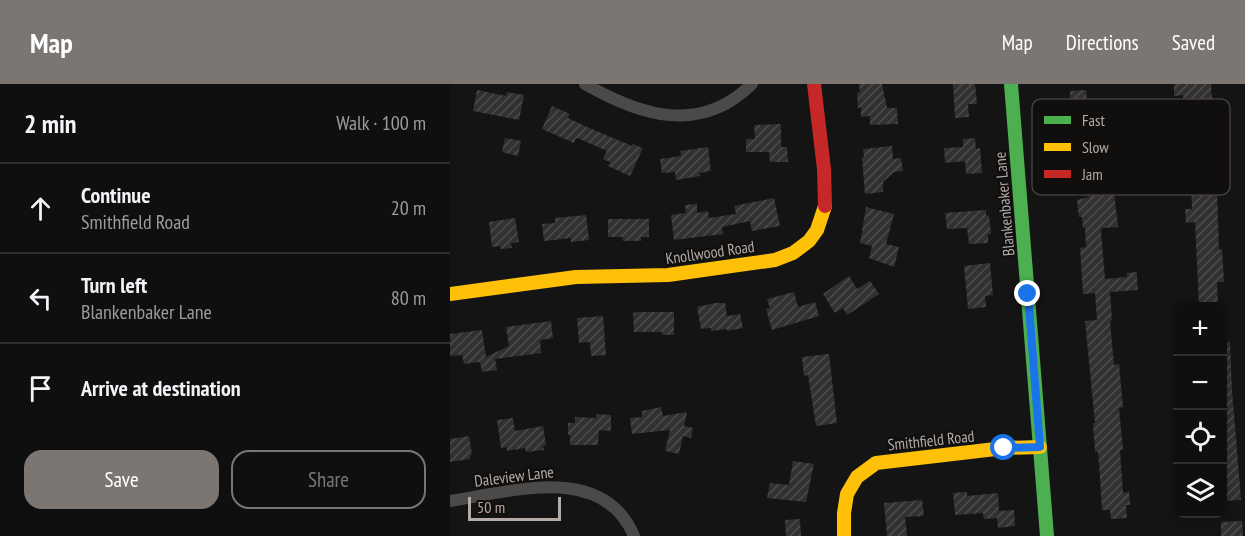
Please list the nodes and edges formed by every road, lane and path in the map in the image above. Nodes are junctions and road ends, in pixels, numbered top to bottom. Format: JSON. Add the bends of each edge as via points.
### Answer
{"nodes":[{"id":1,"x":585,"y":84,"type":"edge"},
{"id":2,"x":752,"y":84,"type":"edge"},
{"id":3,"x":814,"y":84,"type":"edge"},
{"id":4,"x":1011,"y":84,"type":"edge"},
{"id":5,"x":450,"y":294,"type":"edge"},
{"id":6,"x":1040,"y":447,"type":"junction"},
{"id":7,"x":450,"y":501,"type":"edge"},
{"id":8,"x":634,"y":536,"type":"edge"},
{"id":9,"x":844,"y":536,"type":"edge"},
{"id":10,"x":1047,"y":536,"type":"edge"}],
"edges":[{"from":1,"to":2,"type":"street","via":[[648,112],[681,116],[720,108]]},
{"from":3,"to":5,"type":"street","name":"Knollwood Road","via":[[825,206],[817,230],[793,253],[775,260],[668,275],[576,277]]},
{"from":4,"to":6,"type":"street","name":"Blankenbaker Lane"},
{"from":6,"to":9,"type":"street","name":"Smithfield Road","via":[[876,463],[860,473],[848,491],[843,508]]},
{"from":6,"to":10,"type":"street","name":"Blankenbaker Lane"},
{"from":7,"to":8,"type":"street","name":"Daleview Lane","via":[[544,488],[574,489],[610,505]]}]}
